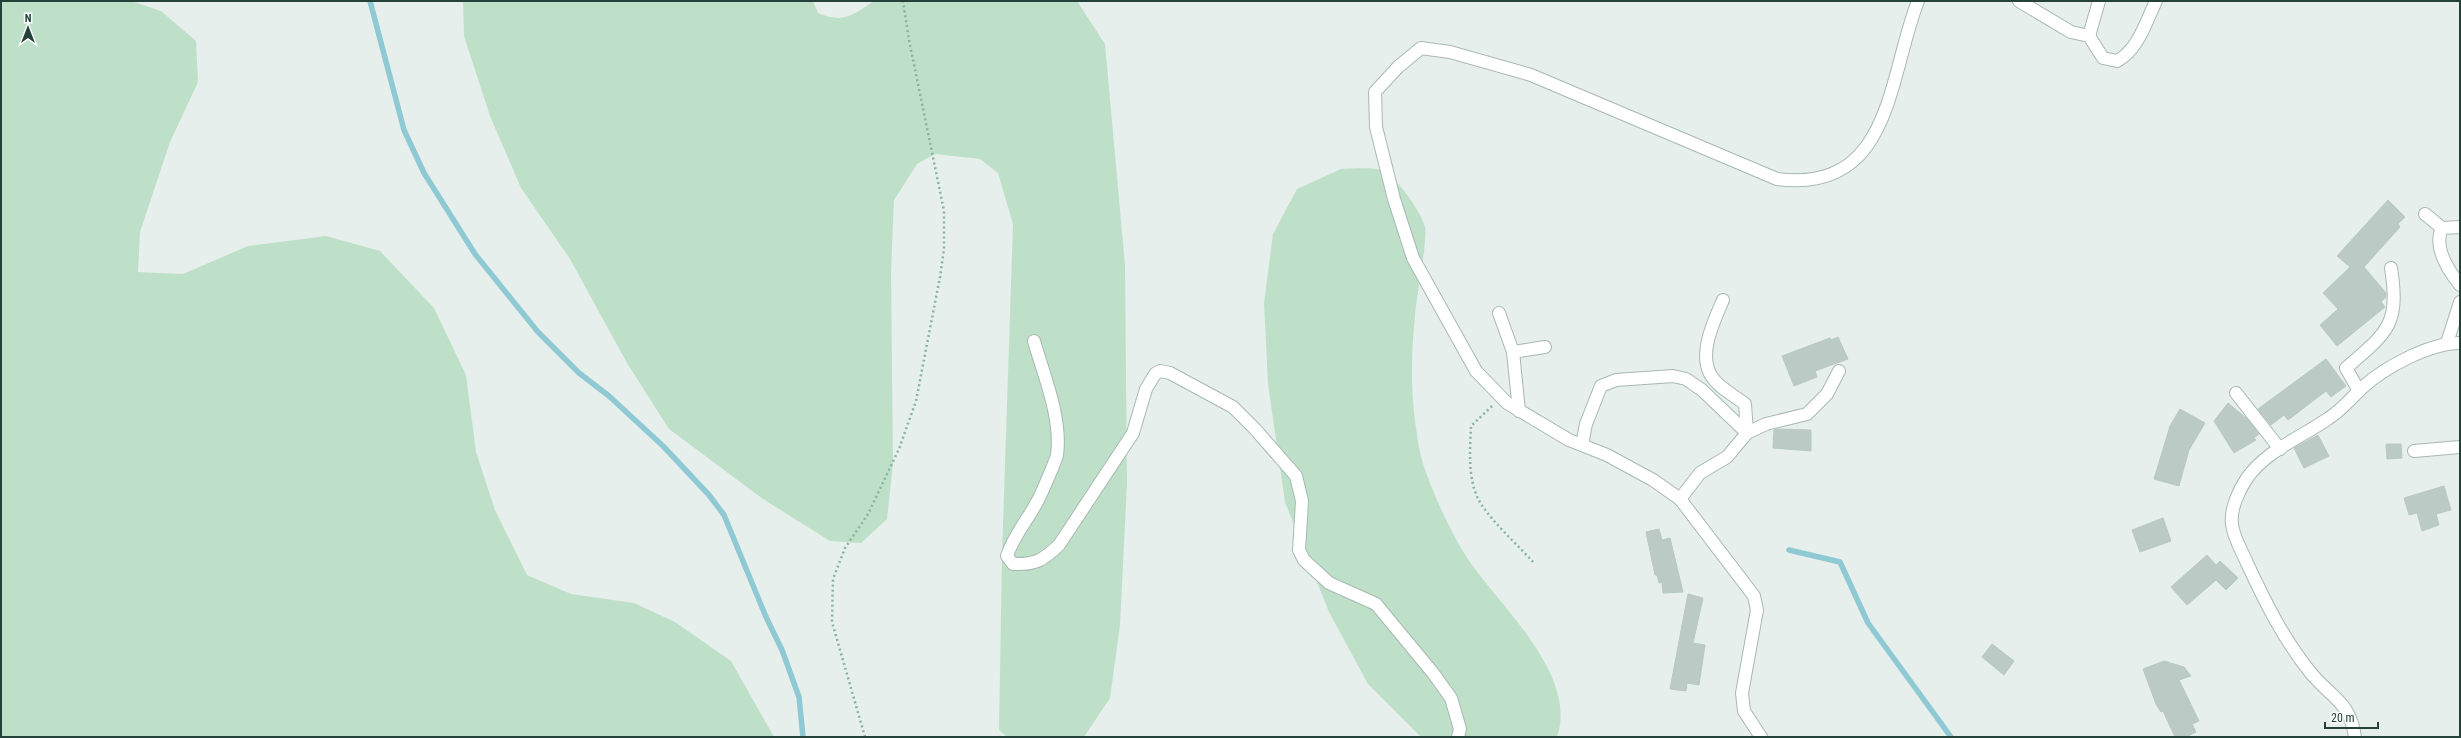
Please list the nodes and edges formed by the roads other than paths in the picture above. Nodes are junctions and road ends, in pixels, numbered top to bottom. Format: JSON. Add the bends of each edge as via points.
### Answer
{"nodes":[{"id":1,"x":1918,"y":1,"type":"edge"},
{"id":2,"x":2019,"y":1,"type":"edge"},
{"id":3,"x":2099,"y":1,"type":"edge"},
{"id":4,"x":2156,"y":1,"type":"edge"},
{"id":5,"x":2089,"y":36,"type":"junction"},
{"id":6,"x":2425,"y":214,"type":"dead end"},
{"id":7,"x":2460,"y":227,"type":"edge"},
{"id":8,"x":2442,"y":228,"type":"junction"},
{"id":9,"x":2391,"y":268,"type":"dead end"},
{"id":10,"x":2460,"y":285,"type":"edge"},
{"id":11,"x":1723,"y":300,"type":"dead end"},
{"id":12,"x":2460,"y":302,"type":"edge"},
{"id":13,"x":1499,"y":313,"type":"dead end"},
{"id":14,"x":1034,"y":341,"type":"dead end"},
{"id":15,"x":2447,"y":343,"type":"junction"},
{"id":16,"x":2460,"y":343,"type":"edge"},
{"id":17,"x":1545,"y":348,"type":"dead end"},
{"id":18,"x":1513,"y":352,"type":"junction"},
{"id":19,"x":1838,"y":371,"type":"dead end"},
{"id":20,"x":2359,"y":391,"type":"junction"},
{"id":21,"x":2236,"y":394,"type":"dead end"},
{"id":22,"x":1520,"y":411,"type":"junction"},
{"id":23,"x":1747,"y":433,"type":"junction"},
{"id":24,"x":1582,"y":445,"type":"junction"},
{"id":25,"x":2460,"y":447,"type":"edge"},
{"id":26,"x":2280,"y":448,"type":"junction"},
{"id":27,"x":2414,"y":451,"type":"dead end"},
{"id":28,"x":1680,"y":499,"type":"junction"},
{"id":29,"x":1458,"y":737,"type":"edge"},
{"id":30,"x":1761,"y":737,"type":"edge"},
{"id":31,"x":2355,"y":737,"type":"edge"}],
"edges":[{"from":1,"to":22,"type":"street","via":[[1886,113],[1870,142],[1856,159],[1840,171],[1824,178],[1799,182],[1777,179],[1531,75],[1464,56],[1421,48],[1398,67],[1375,92],[1374,106],[1376,127],[1394,199],[1413,258],[1476,371],[1501,397]]},
{"from":2,"to":5,"type":"street","via":[[2071,32]]},
{"from":3,"to":5,"type":"street"},
{"from":4,"to":5,"type":"street","via":[[2138,41],[2127,56],[2117,61],[2103,58]]},
{"from":6,"to":8,"type":"street"},
{"from":7,"to":8,"type":"street"},
{"from":8,"to":10,"type":"street","via":[[2438,235],[2444,262]]},
{"from":9,"to":20,"type":"street","via":[[2395,291],[2394,311],[2390,324],[2384,334],[2346,368]]},
{"from":11,"to":23,"type":"street","via":[[1707,338],[1707,362],[1711,376],[1745,404]]},
{"from":12,"to":15,"type":"street"},
{"from":13,"to":18,"type":"street"},
{"from":14,"to":29,"type":"street","via":[[1051,400],[1057,433],[1057,456],[1039,500],[1019,529],[1010,548],[1008,556],[1013,564],[1029,565],[1044,560],[1059,545],[1133,433],[1146,389],[1155,374],[1170,373],[1233,407],[1296,476],[1302,501],[1299,550],[1304,560],[1329,583],[1376,604],[1451,698],[1460,729]]},
{"from":15,"to":16,"type":"street"},
{"from":15,"to":20,"type":"street","via":[[2396,365]]},
{"from":17,"to":18,"type":"street"},
{"from":18,"to":22,"type":"street"},
{"from":19,"to":23,"type":"street","via":[[1827,394],[1807,414],[1766,424]]},
{"from":20,"to":26,"type":"street","via":[[2331,418]]},
{"from":21,"to":26,"type":"street"},
{"from":22,"to":24,"type":"street"},
{"from":23,"to":24,"type":"street","via":[[1702,390],[1686,379],[1673,376],[1616,380],[1601,386],[1586,424]]},
{"from":23,"to":28,"type":"street","via":[[1727,457],[1700,473]]},
{"from":24,"to":28,"type":"street","via":[[1646,476]]},
{"from":25,"to":27,"type":"street"},
{"from":26,"to":31,"type":"street","via":[[2247,478],[2234,504],[2232,524],[2268,609],[2292,649],[2318,682],[2343,704],[2352,720]]},
{"from":28,"to":30,"type":"street","via":[[1754,596],[1757,610],[1742,693],[1744,712]]}]}
